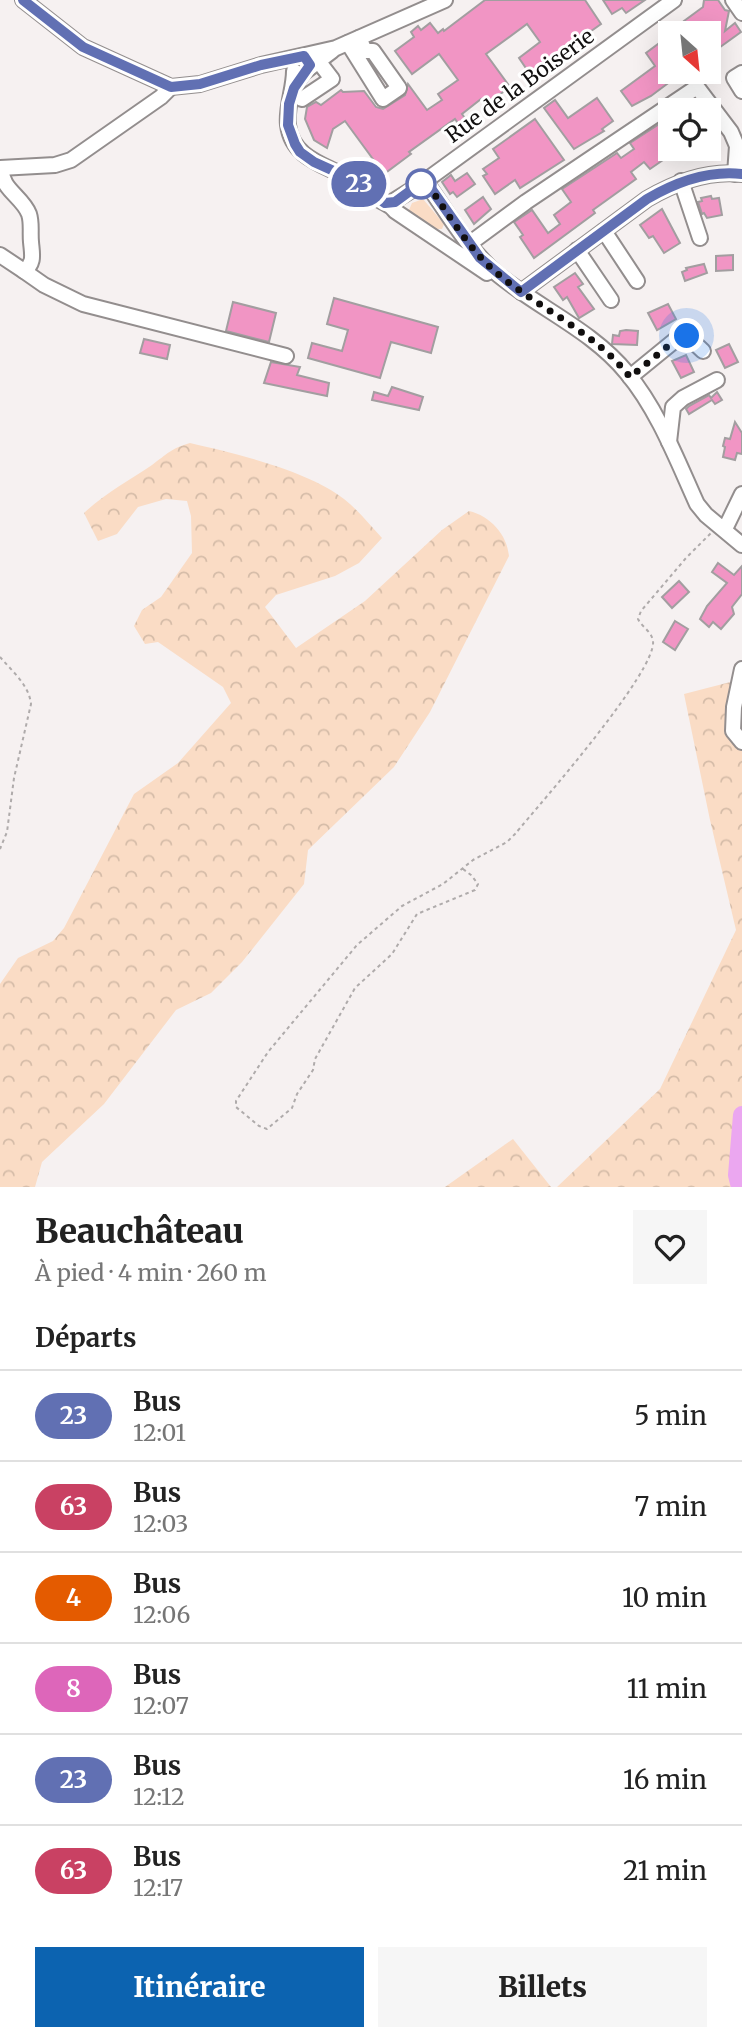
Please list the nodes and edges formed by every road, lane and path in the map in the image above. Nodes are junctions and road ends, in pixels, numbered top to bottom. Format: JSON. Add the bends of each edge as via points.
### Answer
{"nodes":[{"id":1,"x":23,"y":0,"type":"edge"},
{"id":2,"x":445,"y":0,"type":"edge"},
{"id":3,"x":674,"y":0,"type":"edge"},
{"id":4,"x":733,"y":0,"type":"edge"},
{"id":5,"x":742,"y":12,"type":"edge"},
{"id":6,"x":348,"y":43,"type":"junction"},
{"id":7,"x":373,"y":51,"type":"junction"},
{"id":8,"x":359,"y":62,"type":"junction"},
{"id":9,"x":302,"y":65,"type":"junction"},
{"id":10,"x":742,"y":73,"type":"edge"},
{"id":11,"x":171,"y":87,"type":"junction"},
{"id":12,"x":742,"y":91,"type":"edge"},
{"id":13,"x":298,"y":94,"type":"junction"},
{"id":14,"x":1,"y":168,"type":"edge"},
{"id":15,"x":739,"y":174,"type":"edge"},
{"id":16,"x":425,"y":180,"type":"junction"},
{"id":17,"x":681,"y":181,"type":"junction"},
{"id":18,"x":390,"y":204,"type":"junction"},
{"id":19,"x":604,"y":231,"type":"junction"},
{"id":20,"x":700,"y":238,"type":"dead end"},
{"id":21,"x":467,"y":240,"type":"junction"},
{"id":22,"x":450,"y":249,"type":"junction"},
{"id":23,"x":577,"y":250,"type":"junction"},
{"id":24,"x":0,"y":255,"type":"edge"},
{"id":25,"x":24,"y":271,"type":"junction"},
{"id":26,"x":637,"y":281,"type":"dead end"},
{"id":27,"x":521,"y":292,"type":"junction"},
{"id":28,"x":611,"y":300,"type":"dead end"},
{"id":29,"x":703,"y":351,"type":"dead end"},
{"id":30,"x":286,"y":356,"type":"dead end"},
{"id":31,"x":630,"y":377,"type":"junction"},
{"id":32,"x":717,"y":380,"type":"dead end"},
{"id":33,"x":669,"y":443,"type":"junction"},
{"id":34,"x":742,"y":494,"type":"edge"},
{"id":35,"x":721,"y":527,"type":"junction"},
{"id":36,"x":742,"y":545,"type":"edge"},
{"id":37,"x":0,"y":657,"type":"edge"},
{"id":38,"x":742,"y":669,"type":"edge"},
{"id":39,"x":742,"y":742,"type":"edge"},
{"id":40,"x":0,"y":849,"type":"edge"},
{"id":41,"x":463,"y":869,"type":"junction"}],
"edges":[{"from":1,"to":11,"type":"street","via":[[83,47]]},
{"from":2,"to":6,"type":"street"},
{"from":3,"to":16,"type":"street","name":"Rue de la Boiserie"},
{"from":4,"to":5,"type":"street"},
{"from":6,"to":7,"type":"street"},
{"from":6,"to":8,"type":"street"},
{"from":6,"to":9,"type":"street"},
{"from":7,"to":8,"type":"street"},
{"from":7,"to":8,"type":"street","via":[[399,88],[383,99]]},
{"from":9,"to":11,"type":"street","via":[[274,62],[200,84]]},
{"from":9,"to":13,"type":"street"},
{"from":9,"to":13,"type":"street","via":[[332,79]]},
{"from":10,"to":12,"type":"street","via":[[734,78]]},
{"from":11,"to":14,"type":"street","via":[[71,160]]},
{"from":13,"to":18,"type":"street","via":[[289,104],[288,125],[300,152]]},
{"from":14,"to":25,"type":"street","via":[[3,182],[24,205],[30,220],[33,254]]},
{"from":15,"to":17,"type":"street"},
{"from":15,"to":21,"type":"street","via":[[734,139],[697,88]]},
{"from":16,"to":18,"type":"street","name":"Rue de la Boiserie"},
{"from":16,"to":21,"type":"street"},
{"from":17,"to":19,"type":"street"},
{"from":17,"to":20,"type":"street"},
{"from":18,"to":22,"type":"street"},
{"from":19,"to":23,"type":"street"},
{"from":19,"to":26,"type":"street"},
{"from":21,"to":22,"type":"street"},
{"from":21,"to":27,"type":"street","via":[[487,265]]},
{"from":22,"to":27,"type":"street"},
{"from":23,"to":27,"type":"street"},
{"from":23,"to":28,"type":"street"},
{"from":24,"to":25,"type":"street"},
{"from":25,"to":30,"type":"street","via":[[83,304]]},
{"from":27,"to":31,"type":"street","via":[[608,352]]},
{"from":29,"to":31,"type":"street","via":[[687,336],[679,337]]},
{"from":31,"to":33,"type":"street"},
{"from":32,"to":33,"type":"street","via":[[673,407]]},
{"from":33,"to":35,"type":"street","via":[[697,504]]},
{"from":34,"to":35,"type":"street"},
{"from":35,"to":36,"type":"street"},
{"from":35,"to":41,"type":"path","via":[[641,611],[638,619],[654,642],[649,659],[608,721],[515,834]]},
{"from":37,"to":40,"type":"path","via":[[30,694],[31,704]]},
{"from":38,"to":39,"type":"street","via":[[733,731]]},
{"from":41,"to":41,"type":"path","via":[[402,906],[357,945],[268,1052],[236,1107],[267,1129],[292,1108],[355,988],[392,954],[417,914],[475,890],[478,884]]}]}
